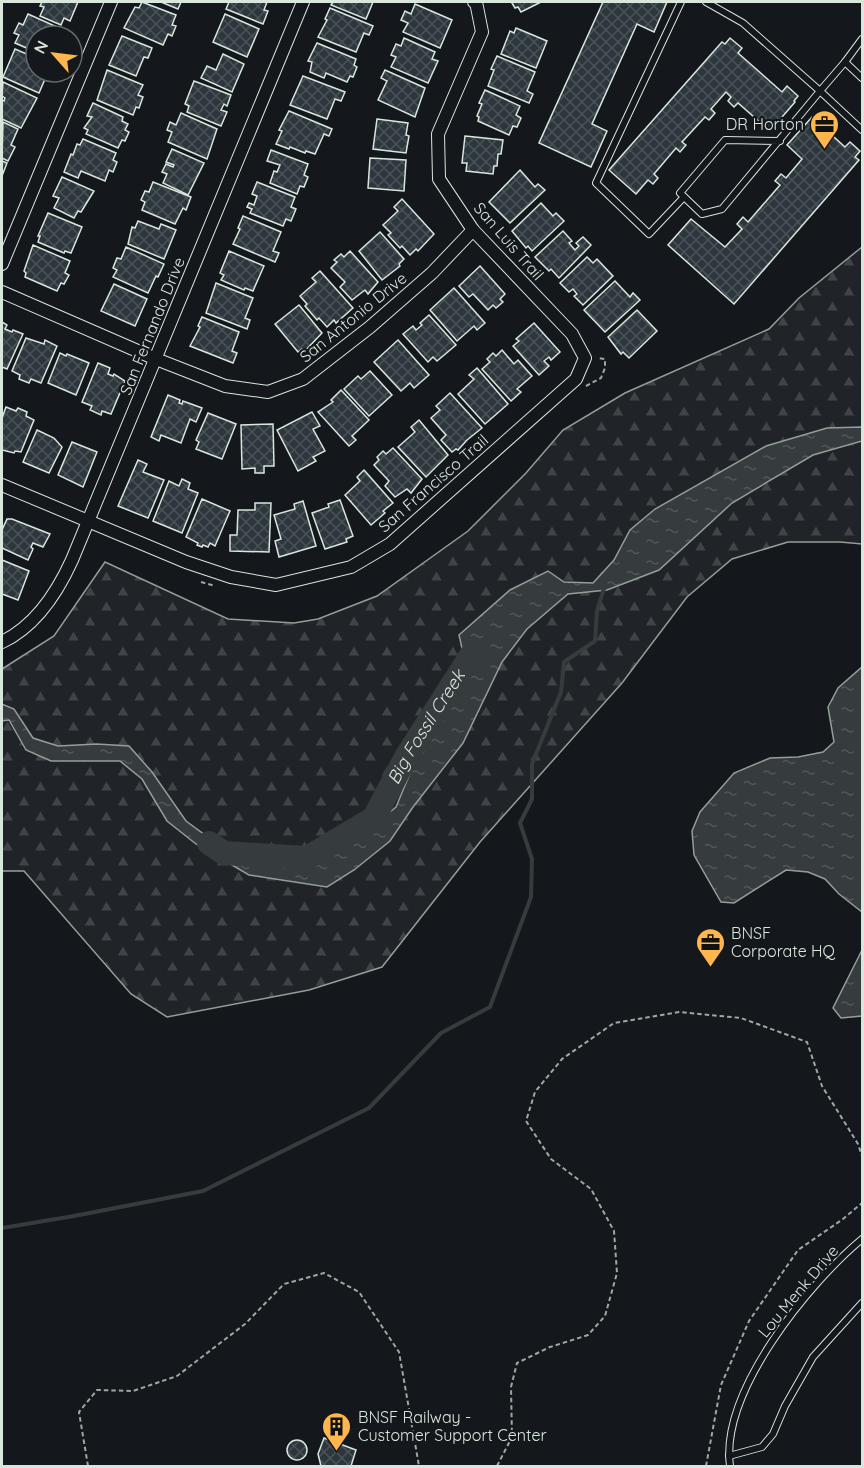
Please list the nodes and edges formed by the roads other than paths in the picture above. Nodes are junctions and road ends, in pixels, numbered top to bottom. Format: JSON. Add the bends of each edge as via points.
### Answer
{"nodes":[{"id":1,"x":111,"y":2,"type":"edge"},
{"id":2,"x":303,"y":2,"type":"edge"},
{"id":3,"x":474,"y":2,"type":"edge"},
{"id":4,"x":681,"y":2,"type":"edge"},
{"id":5,"x":706,"y":2,"type":"edge"},
{"id":6,"x":862,"y":39,"type":"edge"},
{"id":7,"x":845,"y":62,"type":"junction"},
{"id":8,"x":862,"y":78,"type":"edge"},
{"id":9,"x":820,"y":91,"type":"junction"},
{"id":10,"x":862,"y":129,"type":"edge"},
{"id":11,"x":780,"y":141,"type":"junction"},
{"id":12,"x":684,"y":197,"type":"junction"},
{"id":13,"x":473,"y":230,"type":"junction"},
{"id":14,"x":2,"y":264,"type":"edge"},
{"id":15,"x":2,"y":292,"type":"edge"},
{"id":16,"x":585,"y":358,"type":"joint"},
{"id":17,"x":156,"y":359,"type":"junction"},
{"id":18,"x":2,"y":485,"type":"edge"},
{"id":19,"x":89,"y":521,"type":"junction"},
{"id":20,"x":2,"y":642,"type":"edge"},
{"id":21,"x":862,"y":1239,"type":"edge"},
{"id":22,"x":862,"y":1304,"type":"edge"},
{"id":23,"x":729,"y":1456,"type":"junction"},
{"id":24,"x":730,"y":1467,"type":"edge"}],
"edges":[{"from":1,"to":14,"type":"street"},
{"from":2,"to":17,"type":"street","name":"San Fernando Drive"},
{"from":3,"to":13,"type":"street","name":"San Luis Trail","via":[[482,33],[438,134],[439,179]]},
{"from":4,"to":12,"type":"lane","via":[[596,183],[649,234]]},
{"from":5,"to":9,"type":"lane","via":[[743,23]]},
{"from":6,"to":7,"type":"lane"},
{"from":7,"to":8,"type":"lane"},
{"from":7,"to":9,"type":"lane"},
{"from":9,"to":10,"type":"lane"},
{"from":9,"to":11,"type":"lane"},
{"from":11,"to":12,"type":"lane","via":[[725,140],[680,193]]},
{"from":11,"to":12,"type":"lane","via":[[722,209],[702,214]]},
{"from":13,"to":16,"type":"street","name":"San Luis Trail","via":[[572,334]]},
{"from":13,"to":17,"type":"street","name":"San Antonio Drive","via":[[388,312],[303,379],[268,392],[225,386]]},
{"from":15,"to":17,"type":"street","name":"San Antonio Drive"},
{"from":16,"to":19,"type":"street","name":"San Francisco Trail","via":[[576,379],[390,544],[351,567],[276,585],[231,577],[186,562]]},
{"from":17,"to":19,"type":"street","name":"San Fernando Drive"},
{"from":18,"to":19,"type":"street","name":"San Francisco Trail"},
{"from":19,"to":20,"type":"street","name":"San Fernando Drive","via":[[51,599],[24,627]]},
{"from":21,"to":23,"type":"lane","name":"Lou Menk Drive","via":[[812,1290],[759,1361],[733,1420]]},
{"from":22,"to":23,"type":"lane","via":[[813,1357],[773,1434],[762,1447]]},
{"from":23,"to":24,"type":"lane","name":"Lou Menk Drive"}]}
